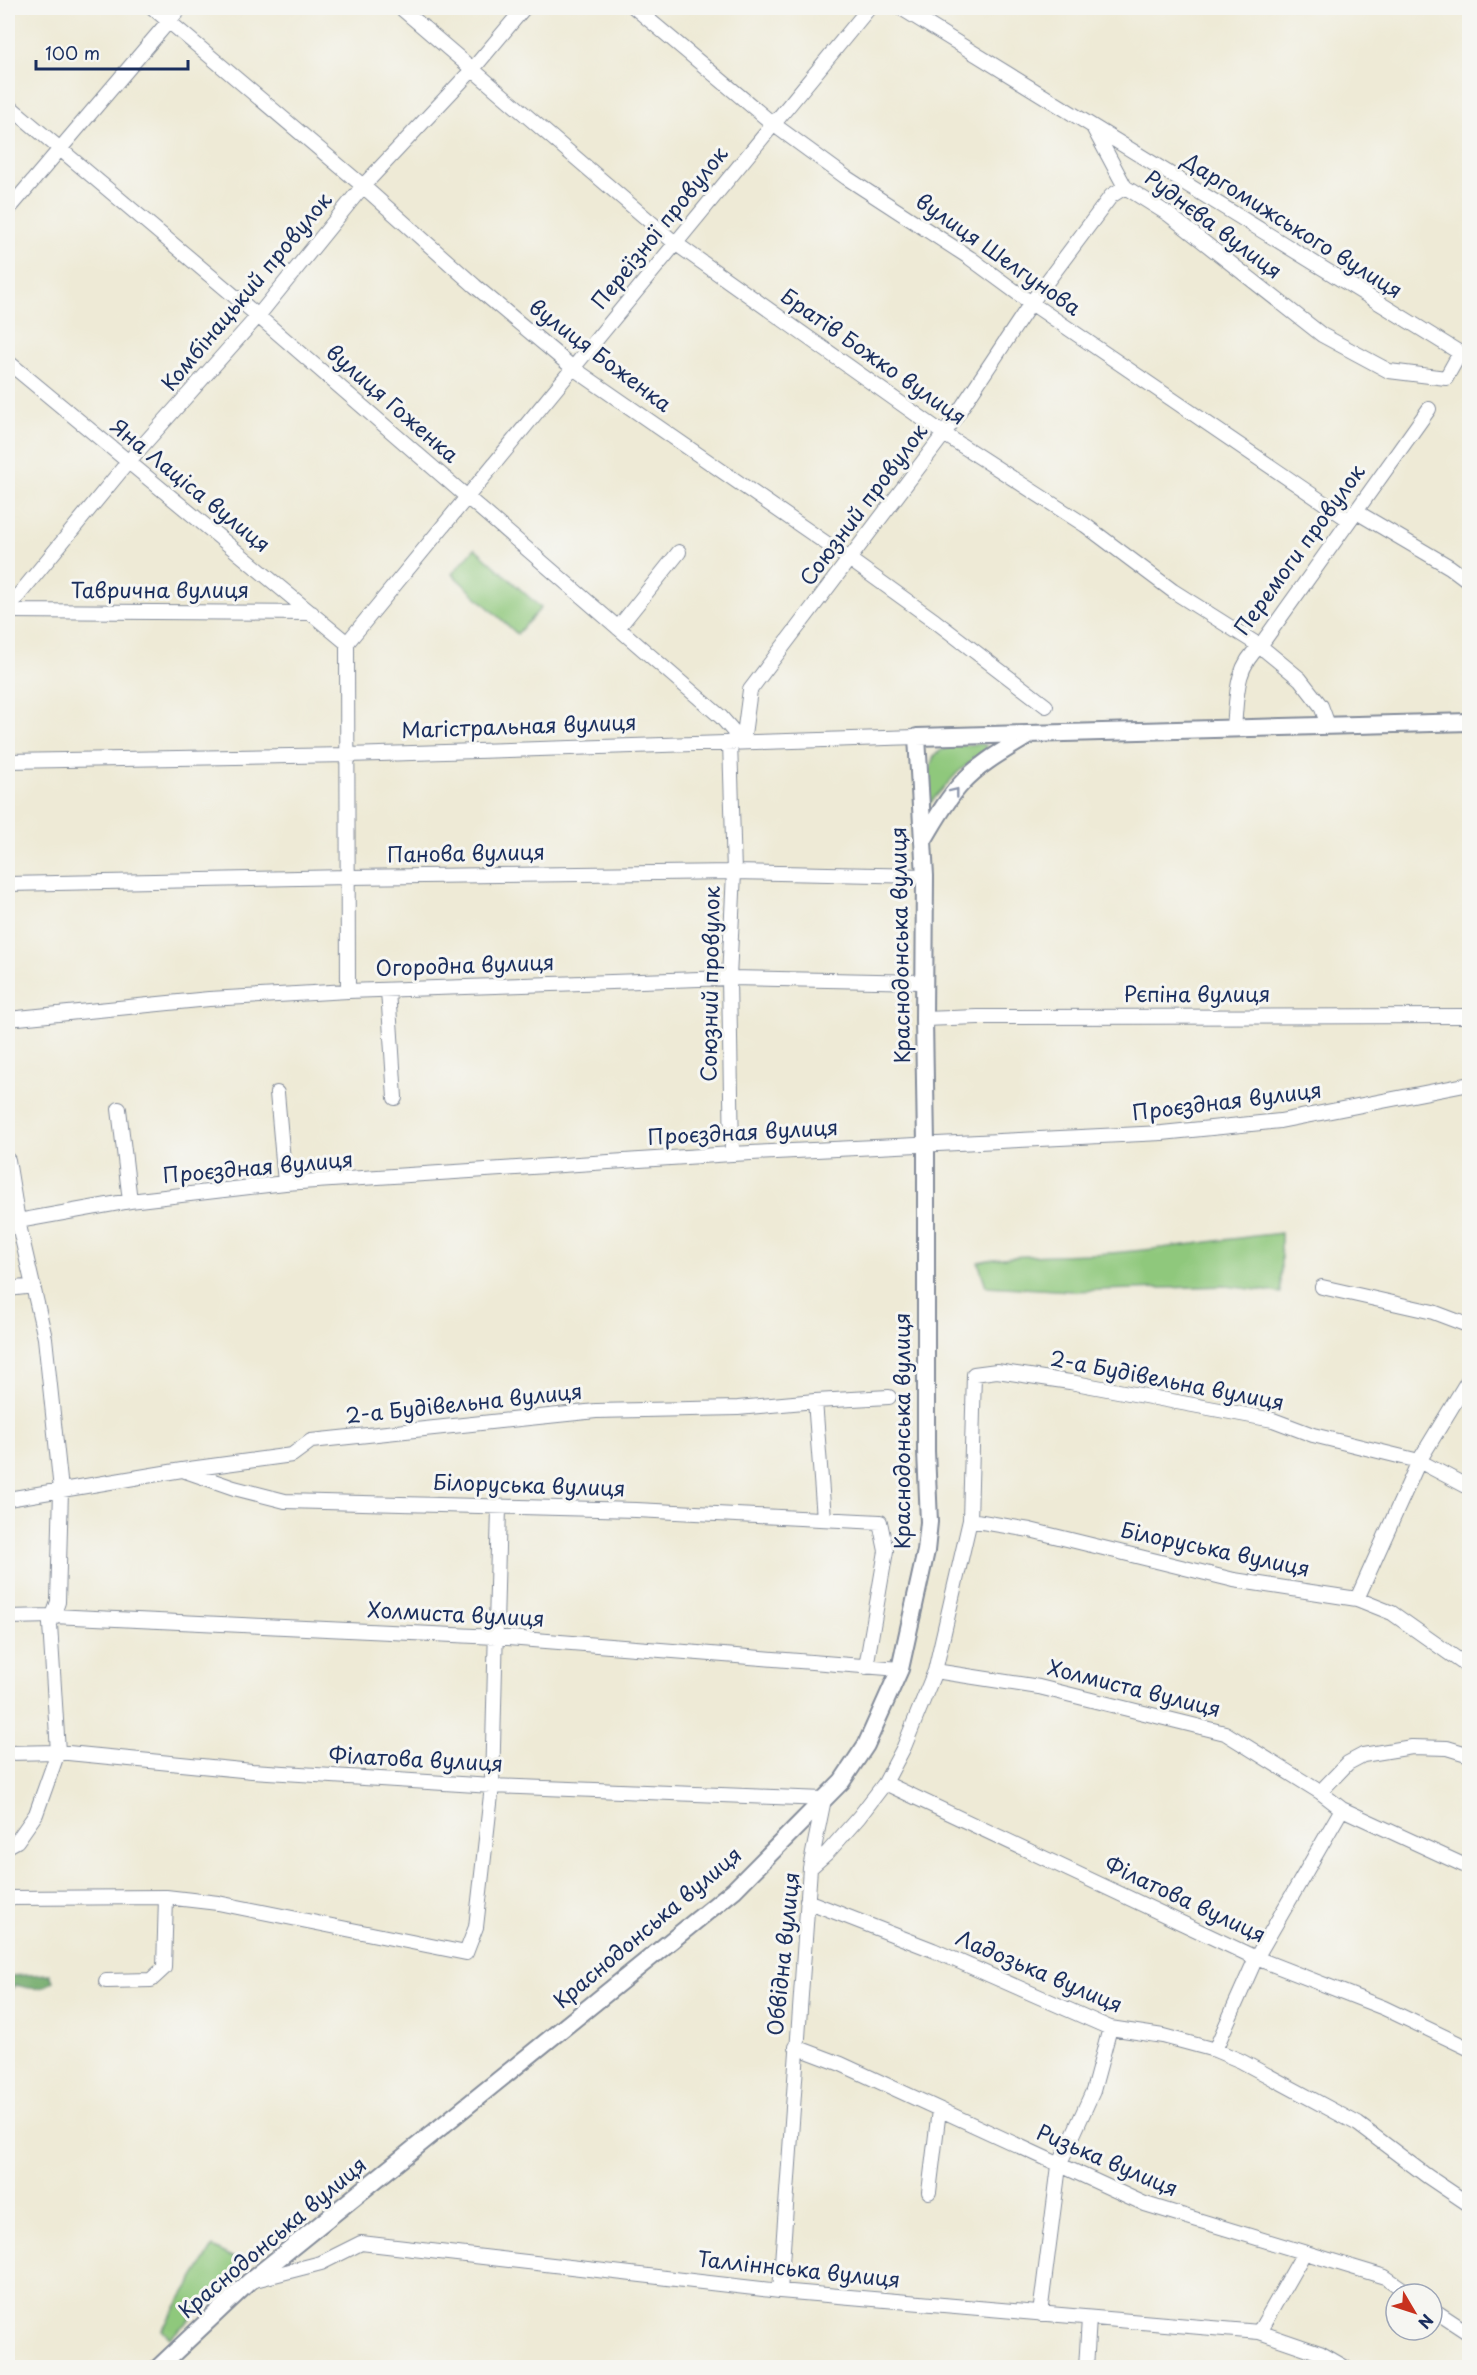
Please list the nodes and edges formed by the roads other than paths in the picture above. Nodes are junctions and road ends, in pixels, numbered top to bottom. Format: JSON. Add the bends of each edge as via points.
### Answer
{"nodes":[{"id":1,"x":153,"y":8,"type":"edge"},
{"id":2,"x":180,"y":8,"type":"edge"},
{"id":3,"x":400,"y":8,"type":"edge"},
{"id":4,"x":524,"y":8,"type":"edge"},
{"id":5,"x":635,"y":8,"type":"edge"},
{"id":6,"x":869,"y":8,"type":"edge"},
{"id":7,"x":901,"y":8,"type":"edge"},
{"id":8,"x":168,"y":21,"type":"junction"},
{"id":9,"x":472,"y":70,"type":"junction"},
{"id":10,"x":8,"y":105,"type":"edge"},
{"id":11,"x":773,"y":124,"type":"junction"},
{"id":12,"x":1093,"y":127,"type":"junction"},
{"id":13,"x":60,"y":148,"type":"junction"},
{"id":14,"x":363,"y":186,"type":"junction"},
{"id":15,"x":1125,"y":188,"type":"junction"},
{"id":16,"x":8,"y":210,"type":"edge"},
{"id":17,"x":675,"y":243,"type":"junction"},
{"id":18,"x":1030,"y":303,"type":"junction"},
{"id":19,"x":258,"y":316,"type":"junction"},
{"id":20,"x":1465,"y":356,"type":"edge"},
{"id":21,"x":8,"y":362,"type":"edge"},
{"id":22,"x":573,"y":368,"type":"junction"},
{"id":23,"x":1429,"y":409,"type":"dead end"},
{"id":24,"x":944,"y":434,"type":"junction"},
{"id":25,"x":128,"y":462,"type":"junction"},
{"id":26,"x":466,"y":496,"type":"junction"},
{"id":27,"x":1352,"y":516,"type":"junction"},
{"id":28,"x":679,"y":552,"type":"dead end"},
{"id":29,"x":849,"y":559,"type":"junction"},
{"id":30,"x":1470,"y":582,"type":"edge"},
{"id":31,"x":8,"y":610,"type":"edge"},
{"id":32,"x":312,"y":613,"type":"junction"},
{"id":33,"x":618,"y":628,"type":"junction"},
{"id":34,"x":346,"y":643,"type":"junction"},
{"id":35,"x":1260,"y":646,"type":"junction"},
{"id":36,"x":1046,"y":706,"type":"dead end"},
{"id":37,"x":1470,"y":722,"type":"edge"},
{"id":38,"x":1328,"y":725,"type":"junction"},
{"id":39,"x":1234,"y":728,"type":"junction"},
{"id":40,"x":1031,"y":734,"type":"junction"},
{"id":41,"x":917,"y":737,"type":"junction"},
{"id":42,"x":736,"y":742,"type":"junction"},
{"id":43,"x":348,"y":755,"type":"junction"},
{"id":44,"x":8,"y":761,"type":"edge"},
{"id":45,"x":923,"y":841,"type":"junction"},
{"id":46,"x":734,"y":872,"type":"junction"},
{"id":47,"x":925,"y":876,"type":"junction"},
{"id":48,"x":349,"y":877,"type":"junction"},
{"id":49,"x":8,"y":884,"type":"edge"},
{"id":50,"x":729,"y":978,"type":"junction"},
{"id":51,"x":924,"y":982,"type":"junction"},
{"id":52,"x":388,"y":990,"type":"junction"},
{"id":53,"x":348,"y":991,"type":"junction"},
{"id":54,"x":1470,"y":1016,"type":"edge"},
{"id":55,"x":8,"y":1019,"type":"edge"},
{"id":56,"x":924,"y":1019,"type":"junction"},
{"id":57,"x":1470,"y":1084,"type":"edge"},
{"id":58,"x":277,"y":1093,"type":"dead end"},
{"id":59,"x":395,"y":1098,"type":"dead end"},
{"id":60,"x":118,"y":1108,"type":"dead end"},
{"id":61,"x":926,"y":1145,"type":"junction"},
{"id":62,"x":732,"y":1154,"type":"junction"},
{"id":63,"x":8,"y":1160,"type":"edge"},
{"id":64,"x":285,"y":1183,"type":"junction"},
{"id":65,"x":130,"y":1201,"type":"junction"},
{"id":66,"x":18,"y":1221,"type":"junction"},
{"id":67,"x":34,"y":1286,"type":"junction"},
{"id":68,"x":1322,"y":1287,"type":"dead end"},
{"id":69,"x":8,"y":1289,"type":"edge"},
{"id":70,"x":1470,"y":1326,"type":"edge"},
{"id":71,"x":974,"y":1374,"type":"joint"},
{"id":72,"x":1470,"y":1377,"type":"edge"},
{"id":73,"x":889,"y":1397,"type":"dead end"},
{"id":74,"x":814,"y":1401,"type":"junction"},
{"id":75,"x":1419,"y":1461,"type":"junction"},
{"id":76,"x":182,"y":1470,"type":"junction"},
{"id":77,"x":1470,"y":1488,"type":"edge"},
{"id":78,"x":61,"y":1490,"type":"junction"},
{"id":79,"x":8,"y":1499,"type":"edge"},
{"id":80,"x":500,"y":1507,"type":"junction"},
{"id":81,"x":824,"y":1518,"type":"junction"},
{"id":82,"x":970,"y":1520,"type":"junction"},
{"id":83,"x":1357,"y":1599,"type":"junction"},
{"id":84,"x":53,"y":1616,"type":"junction"},
{"id":85,"x":8,"y":1617,"type":"edge"},
{"id":86,"x":496,"y":1637,"type":"junction"},
{"id":87,"x":866,"y":1666,"type":"junction"},
{"id":88,"x":1470,"y":1668,"type":"edge"},
{"id":89,"x":900,"y":1670,"type":"junction"},
{"id":90,"x":935,"y":1671,"type":"junction"},
{"id":91,"x":58,"y":1752,"type":"junction"},
{"id":92,"x":8,"y":1753,"type":"edge"},
{"id":93,"x":1470,"y":1755,"type":"edge"},
{"id":94,"x":885,"y":1783,"type":"junction"},
{"id":95,"x":492,"y":1786,"type":"junction"},
{"id":96,"x":1320,"y":1792,"type":"junction"},
{"id":97,"x":824,"y":1799,"type":"junction"},
{"id":98,"x":1342,"y":1809,"type":"junction"},
{"id":99,"x":8,"y":1846,"type":"edge"},
{"id":100,"x":810,"y":1868,"type":"junction"},
{"id":101,"x":1470,"y":1868,"type":"edge"},
{"id":102,"x":166,"y":1897,"type":"junction"},
{"id":103,"x":8,"y":1898,"type":"edge"},
{"id":104,"x":807,"y":1901,"type":"junction"},
{"id":105,"x":1256,"y":1958,"type":"junction"},
{"id":106,"x":106,"y":1981,"type":"dead end"},
{"id":107,"x":1110,"y":2028,"type":"junction"},
{"id":108,"x":796,"y":2047,"type":"junction"},
{"id":109,"x":1470,"y":2049,"type":"edge"},
{"id":110,"x":1215,"y":2050,"type":"junction"},
{"id":111,"x":939,"y":2110,"type":"junction"},
{"id":112,"x":1059,"y":2166,"type":"junction"},
{"id":113,"x":929,"y":2192,"type":"dead end"},
{"id":114,"x":1470,"y":2205,"type":"edge"},
{"id":115,"x":1304,"y":2253,"type":"junction"},
{"id":116,"x":249,"y":2282,"type":"junction"},
{"id":117,"x":1392,"y":2282,"type":"edge"},
{"id":118,"x":780,"y":2291,"type":"junction"},
{"id":119,"x":1040,"y":2314,"type":"junction"},
{"id":120,"x":1444,"y":2317,"type":"edge"},
{"id":121,"x":1089,"y":2318,"type":"junction"},
{"id":122,"x":1259,"y":2332,"type":"junction"},
{"id":123,"x":1470,"y":2334,"type":"edge"},
{"id":124,"x":158,"y":2367,"type":"edge"},
{"id":125,"x":1086,"y":2367,"type":"edge"},
{"id":126,"x":1346,"y":2367,"type":"edge"}],
"edges":[{"from":1,"to":8,"type":"street","name":"вулиця Боженка"},
{"from":2,"to":8,"type":"street"},
{"from":3,"to":9,"type":"street","name":"Братів Божко вулиця"},
{"from":4,"to":9,"type":"street","name":"Комбінацький провулок"},
{"from":5,"to":11,"type":"street","name":"вулиця Шелгунова"},
{"from":6,"to":11,"type":"street","name":"Переїзної провулок"},
{"from":7,"to":12,"type":"street"},
{"from":8,"to":13,"type":"street"},
{"from":8,"to":14,"type":"street","name":"вулиця Боженка"},
{"from":9,"to":14,"type":"street","name":"Комбінацький провулок"},
{"from":9,"to":17,"type":"street","name":"Братів Божко вулиця"},
{"from":10,"to":13,"type":"street","name":"вулиця Гоженка"},
{"from":11,"to":17,"type":"street","name":"Переїзної провулок"},
{"from":11,"to":18,"type":"street","name":"вулиця Шелгунова"},
{"from":12,"to":15,"type":"street","name":"Руднєва вулиця"},
{"from":12,"to":20,"type":"street","name":"Даргомижського вулиця"},
{"from":13,"to":16,"type":"street"},
{"from":13,"to":19,"type":"street","name":"вулиця Гоженка"},
{"from":14,"to":19,"type":"street","name":"Комбінацький провулок"},
{"from":14,"to":22,"type":"street","name":"вулиця Боженка"},
{"from":15,"to":18,"type":"street","name":"Союзний провулок","via":[[1111,196]]},
{"from":15,"to":20,"type":"street","name":"Руднєва вулиця","via":[[1168,214],[1322,334],[1389,371],[1446,378]]},
{"from":17,"to":22,"type":"street","name":"Переїзної провулок"},
{"from":17,"to":24,"type":"street","name":"Братів Божко вулиця"},
{"from":18,"to":24,"type":"street","name":"Союзний провулок"},
{"from":18,"to":27,"type":"street","name":"вулиця Шелгунова"},
{"from":19,"to":25,"type":"street","name":"Комбінацький провулок"},
{"from":19,"to":26,"type":"street","name":"вулиця Гоженка"},
{"from":21,"to":25,"type":"street","name":"Яна Лаціса вулиця"},
{"from":22,"to":26,"type":"street","name":"Переїзної провулок"},
{"from":22,"to":29,"type":"street","name":"вулиця Боженка"},
{"from":23,"to":27,"type":"street","name":"Перемоги провулок"},
{"from":24,"to":29,"type":"street","name":"Союзний провулок"},
{"from":24,"to":35,"type":"street","name":"Братів Божко вулиця"},
{"from":25,"to":31,"type":"street","name":"Комбінацький провулок"},
{"from":25,"to":32,"type":"street","name":"Яна Лаціса вулиця"},
{"from":26,"to":33,"type":"street","name":"вулиця Гоженка"},
{"from":26,"to":34,"type":"street","name":"Переїзної провулок"},
{"from":27,"to":30,"type":"street","name":"вулиця Шелгунова","via":[[1450,567]]},
{"from":27,"to":35,"type":"street","name":"Перемоги провулок"},
{"from":28,"to":33,"type":"street"},
{"from":29,"to":36,"type":"street","name":"вулиця Боженка"},
{"from":29,"to":42,"type":"street","name":"Союзний провулок","via":[[750,690]]},
{"from":31,"to":32,"type":"street","name":"Таврична вулиця"},
{"from":32,"to":34,"type":"street","name":"Яна Лаціса вулиця"},
{"from":33,"to":42,"type":"street","name":"вулиця Гоженка","via":[[721,717]]},
{"from":34,"to":43,"type":"street"},
{"from":35,"to":38,"type":"street","name":"Братів Божко вулиця","via":[[1300,679],[1321,705]]},
{"from":35,"to":39,"type":"street","name":"Перемоги провулок","via":[[1250,655],[1240,675]]},
{"from":37,"to":38,"type":"main road"},
{"from":38,"to":39,"type":"main road"},
{"from":39,"to":40,"type":"main road","name":"Магістральная вулиця"},
{"from":40,"to":41,"type":"main road","name":"Магістральная вулиця"},
{"from":45,"to":40,"type":"main road","one_way":true,"via":[[963,782]]},
{"from":41,"to":42,"type":"street","name":"Магістральная вулиця"},
{"from":41,"to":45,"type":"main road","name":"Краснодонська вулиця"},
{"from":42,"to":43,"type":"street","name":"Магістральная вулиця"},
{"from":42,"to":46,"type":"street","name":"Союзний провулок"},
{"from":43,"to":44,"type":"street","name":"Магістральная вулиця"},
{"from":43,"to":48,"type":"street"},
{"from":45,"to":47,"type":"main road","name":"Краснодонська вулиця"},
{"from":46,"to":47,"type":"street","name":"Панова вулиця"},
{"from":46,"to":48,"type":"street","name":"Панова вулиця"},
{"from":46,"to":50,"type":"street","name":"Союзний провулок"},
{"from":47,"to":51,"type":"main road","name":"Краснодонська вулиця"},
{"from":48,"to":49,"type":"street","name":"Панова вулиця"},
{"from":48,"to":53,"type":"street"},
{"from":50,"to":51,"type":"street","name":"Огородна вулиця"},
{"from":50,"to":52,"type":"street","name":"Огородна вулиця"},
{"from":50,"to":62,"type":"street","name":"Союзний провулок"},
{"from":51,"to":56,"type":"main road","name":"Краснодонська вулиця"},
{"from":52,"to":53,"type":"street","name":"Огородна вулиця"},
{"from":52,"to":59,"type":"street"},
{"from":53,"to":55,"type":"street","name":"Огородна вулиця","via":[[209,999]]},
{"from":54,"to":56,"type":"street","name":"Рєпіна вулиця"},
{"from":56,"to":61,"type":"main road","name":"Краснодонська вулиця"},
{"from":57,"to":61,"type":"street","name":"Проєздная вулиця","via":[[1280,1120],[1162,1133]]},
{"from":58,"to":64,"type":"street"},
{"from":60,"to":65,"type":"street"},
{"from":61,"to":62,"type":"street","name":"Проєздная вулиця"},
{"from":61,"to":89,"type":"main road","name":"Краснодонська вулиця","via":[[929,1522]]},
{"from":62,"to":64,"type":"street","name":"Проєздная вулиця"},
{"from":63,"to":66,"type":"street"},
{"from":64,"to":65,"type":"street","name":"Проєздная вулиця"},
{"from":65,"to":66,"type":"street","name":"Проєздная вулиця"},
{"from":66,"to":67,"type":"street"},
{"from":67,"to":69,"type":"street"},
{"from":67,"to":78,"type":"street","via":[[45,1338]]},
{"from":68,"to":70,"type":"street","via":[[1433,1312]]},
{"from":71,"to":75,"type":"street","name":"2-а Будівельна вулиця","via":[[997,1371],[1070,1382],[1273,1420],[1313,1435]]},
{"from":71,"to":82,"type":"street","name":"Обвідна вулиця"},
{"from":72,"to":75,"type":"street"},
{"from":73,"to":74,"type":"street","name":"2-а Будівельна вулиця"},
{"from":74,"to":76,"type":"street","name":"2-а Будівельна вулиця","via":[[738,1408],[596,1411],[311,1441],[292,1455]]},
{"from":74,"to":81,"type":"street"},
{"from":75,"to":77,"type":"street","name":"2-а Будівельна вулиця"},
{"from":75,"to":83,"type":"street"},
{"from":76,"to":78,"type":"street","name":"2-а Будівельна вулиця"},
{"from":76,"to":80,"type":"street","name":"Білоруська вулиця","via":[[285,1501]]},
{"from":78,"to":79,"type":"street","name":"2-а Будівельна вулиця"},
{"from":78,"to":84,"type":"street","via":[[58,1602]]},
{"from":80,"to":81,"type":"street","name":"Білоруська вулиця"},
{"from":80,"to":86,"type":"street"},
{"from":81,"to":87,"type":"street","name":"Білоруська вулиця","via":[[880,1522],[886,1551]]},
{"from":82,"to":83,"type":"street","name":"Білоруська вулиця","via":[[1030,1530],[1234,1580]]},
{"from":82,"to":90,"type":"street","name":"Обвідна вулиця"},
{"from":83,"to":88,"type":"street","name":"Білоруська вулиця","via":[[1392,1613]]},
{"from":84,"to":85,"type":"street","name":"Холмиста вулиця"},
{"from":84,"to":86,"type":"street","name":"Холмиста вулиця"},
{"from":84,"to":91,"type":"street","via":[[50,1624]]},
{"from":86,"to":87,"type":"street","name":"Холмиста вулиця"},
{"from":86,"to":95,"type":"street"},
{"from":87,"to":89,"type":"street","name":"Холмиста вулиця"},
{"from":89,"to":97,"type":"main road","name":"Краснодонська вулиця","via":[[866,1745],[842,1781]]},
{"from":90,"to":94,"type":"street","name":"Обвідна вулиця"},
{"from":90,"to":96,"type":"street","name":"Холмиста вулиця","via":[[1039,1687],[1225,1733]]},
{"from":91,"to":92,"type":"street","name":"Філатова вулиця"},
{"from":91,"to":95,"type":"street","name":"Філатова вулиця","via":[[252,1771]]},
{"from":91,"to":99,"type":"street","via":[[36,1814],[17,1841]]},
{"from":93,"to":96,"type":"street","via":[[1447,1748],[1412,1747],[1364,1755],[1348,1763]]},
{"from":94,"to":100,"type":"street","name":"Обвідна вулиця","via":[[852,1826]]},
{"from":94,"to":105,"type":"street","name":"Філатова вулиця"},
{"from":95,"to":97,"type":"street","name":"Філатова вулиця"},
{"from":95,"to":102,"type":"street","via":[[476,1927],[466,1953],[218,1903]]},
{"from":96,"to":98,"type":"street","name":"Холмиста вулиця"},
{"from":97,"to":100,"type":"street"},
{"from":97,"to":116,"type":"main road","name":"Краснодонська вулиця","via":[[734,1890]]},
{"from":98,"to":101,"type":"street","name":"Холмиста вулиця"},
{"from":98,"to":105,"type":"street"},
{"from":100,"to":104,"type":"street","name":"Обвідна вулиця"},
{"from":102,"to":103,"type":"street"},
{"from":102,"to":106,"type":"street","via":[[164,1968],[151,1980]]},
{"from":104,"to":107,"type":"street","name":"Ладозька вулиця","via":[[933,1950]]},
{"from":104,"to":108,"type":"street","name":"Обвідна вулиця"},
{"from":105,"to":109,"type":"street","name":"Філатова вулиця","via":[[1384,2008]]},
{"from":105,"to":110,"type":"street"},
{"from":107,"to":110,"type":"street","name":"Ладозька вулиця","via":[[1163,2036]]},
{"from":107,"to":112,"type":"street","via":[[1093,2091]]},
{"from":108,"to":111,"type":"street","name":"Ризька вулиця"},
{"from":108,"to":118,"type":"street","name":"Обвідна вулиця"},
{"from":110,"to":114,"type":"street","name":"Ладозька вулиця","via":[[1358,2124]]},
{"from":111,"to":112,"type":"street","name":"Ризька вулиця"},
{"from":111,"to":113,"type":"street"},
{"from":112,"to":115,"type":"street","name":"Ризька вулиця","via":[[1146,2204]]},
{"from":112,"to":119,"type":"street"},
{"from":115,"to":117,"type":"street","name":"Ризька вулиця"},
{"from":115,"to":122,"type":"street"},
{"from":116,"to":118,"type":"street","name":"Талліннська вулиця","via":[[321,2263],[361,2243]]},
{"from":116,"to":124,"type":"main road","name":"Краснодонська вулиця"},
{"from":118,"to":119,"type":"street","name":"Талліннська вулиця"},
{"from":119,"to":121,"type":"street","name":"Талліннська вулиця"},
{"from":120,"to":123,"type":"street"},
{"from":121,"to":122,"type":"street","name":"Талліннська вулиця"},
{"from":121,"to":125,"type":"street"},
{"from":122,"to":126,"type":"street","name":"Талліннська вулиця","via":[[1320,2353]]}]}
